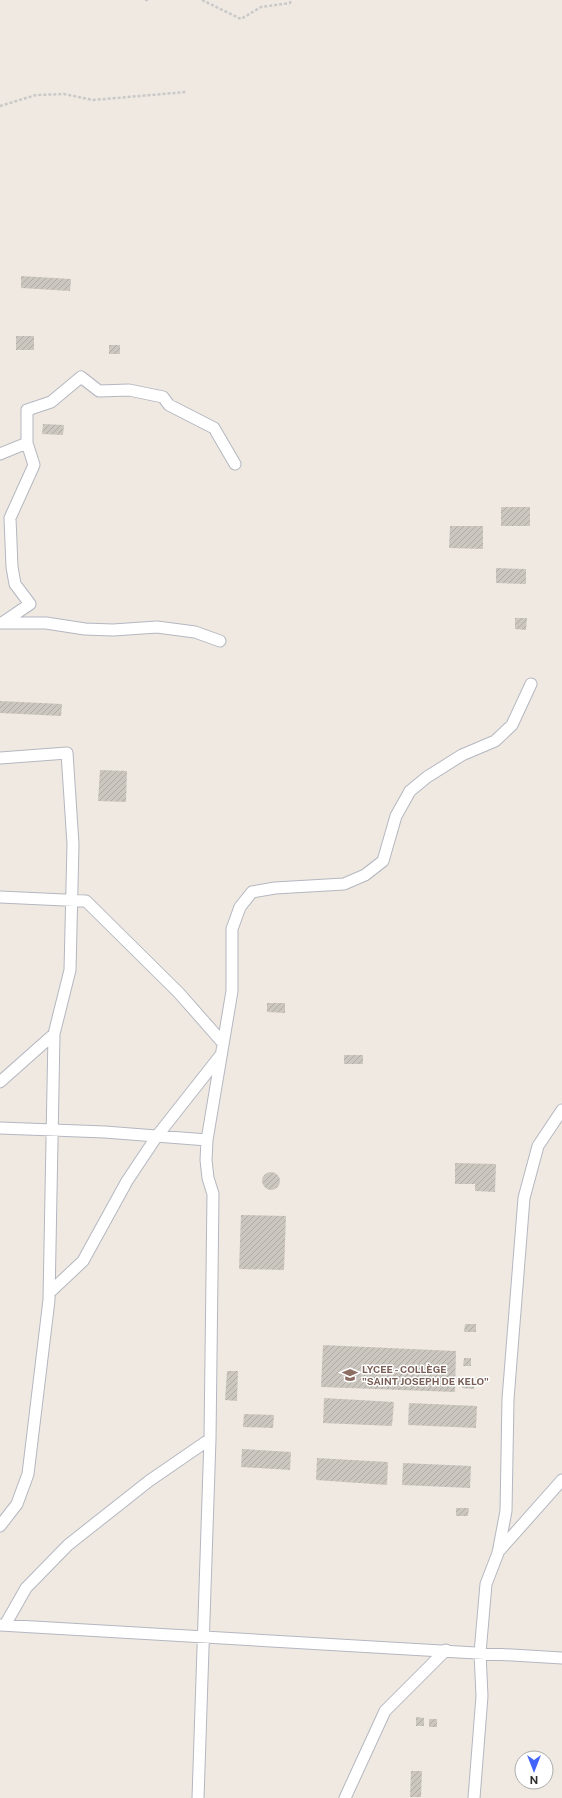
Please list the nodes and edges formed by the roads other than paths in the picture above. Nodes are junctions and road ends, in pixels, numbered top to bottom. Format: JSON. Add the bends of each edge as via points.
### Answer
{"nodes":[{"id":1,"x":27,"y":443,"type":"junction"},
{"id":2,"x":0,"y":454,"type":"edge"},
{"id":3,"x":235,"y":464,"type":"dead end"},
{"id":4,"x":5,"y":538,"type":"edge"},
{"id":5,"x":1,"y":623,"type":"edge"},
{"id":6,"x":220,"y":641,"type":"dead end"},
{"id":7,"x":530,"y":684,"type":"dead end"},
{"id":8,"x":0,"y":758,"type":"edge"},
{"id":9,"x":0,"y":897,"type":"edge"},
{"id":10,"x":72,"y":900,"type":"junction"},
{"id":11,"x":54,"y":1034,"type":"junction"},
{"id":12,"x":222,"y":1048,"type":"junction"},
{"id":13,"x":0,"y":1082,"type":"edge"},
{"id":14,"x":562,"y":1110,"type":"edge"},
{"id":15,"x":0,"y":1128,"type":"edge"},
{"id":16,"x":52,"y":1129,"type":"junction"},
{"id":17,"x":157,"y":1136,"type":"junction"},
{"id":18,"x":207,"y":1140,"type":"junction"},
{"id":19,"x":49,"y":1293,"type":"junction"},
{"id":20,"x":210,"y":1439,"type":"junction"},
{"id":21,"x":562,"y":1480,"type":"edge"},
{"id":22,"x":0,"y":1526,"type":"edge"},
{"id":23,"x":498,"y":1552,"type":"junction"},
{"id":24,"x":3,"y":1625,"type":"edge"},
{"id":25,"x":203,"y":1636,"type":"junction"},
{"id":26,"x":446,"y":1650,"type":"junction"},
{"id":27,"x":480,"y":1653,"type":"junction"},
{"id":28,"x":562,"y":1658,"type":"edge"},
{"id":29,"x":198,"y":1798,"type":"edge"},
{"id":30,"x":345,"y":1798,"type":"edge"},
{"id":31,"x":474,"y":1798,"type":"edge"}],
"edges":[{"from":1,"to":2,"type":"street"},
{"from":1,"to":3,"type":"street","via":[[28,410],[51,402],[81,377],[99,391],[129,390],[163,397],[169,405],[214,428]]},
{"from":1,"to":4,"type":"street","via":[[34,465],[10,518]]},
{"from":4,"to":5,"type":"street","via":[[15,584],[30,604]]},
{"from":5,"to":6,"type":"street","via":[[46,623],[113,630],[158,627],[195,632]]},
{"from":7,"to":12,"type":"street","via":[[512,726],[494,742],[462,755],[410,791],[396,816],[383,861],[365,875],[344,884],[252,892],[240,907],[232,929],[232,991]]},
{"from":8,"to":10,"type":"street","via":[[67,753],[73,844]]},
{"from":9,"to":10,"type":"street"},
{"from":10,"to":11,"type":"street","via":[[70,970]]},
{"from":10,"to":12,"type":"street","via":[[86,901],[179,993]]},
{"from":11,"to":13,"type":"street"},
{"from":11,"to":16,"type":"street"},
{"from":12,"to":17,"type":"street"},
{"from":12,"to":18,"type":"street"},
{"from":14,"to":23,"type":"street","via":[[538,1146],[524,1198],[508,1399],[506,1511]]},
{"from":15,"to":16,"type":"street"},
{"from":16,"to":17,"type":"street"},
{"from":16,"to":19,"type":"street"},
{"from":17,"to":18,"type":"street"},
{"from":17,"to":19,"type":"street","via":[[127,1181],[83,1261]]},
{"from":18,"to":20,"type":"street","via":[[208,1178],[213,1194]]},
{"from":19,"to":22,"type":"street","via":[[28,1474],[17,1504]]},
{"from":20,"to":24,"type":"street","via":[[149,1481],[68,1545],[26,1588]]},
{"from":20,"to":25,"type":"street"},
{"from":21,"to":23,"type":"street"},
{"from":23,"to":27,"type":"street","via":[[486,1584]]},
{"from":24,"to":25,"type":"street"},
{"from":25,"to":26,"type":"street"},
{"from":25,"to":29,"type":"street"},
{"from":26,"to":27,"type":"street"},
{"from":26,"to":30,"type":"street","via":[[385,1711]]},
{"from":27,"to":28,"type":"street"},
{"from":27,"to":31,"type":"street","via":[[482,1696]]}]}
